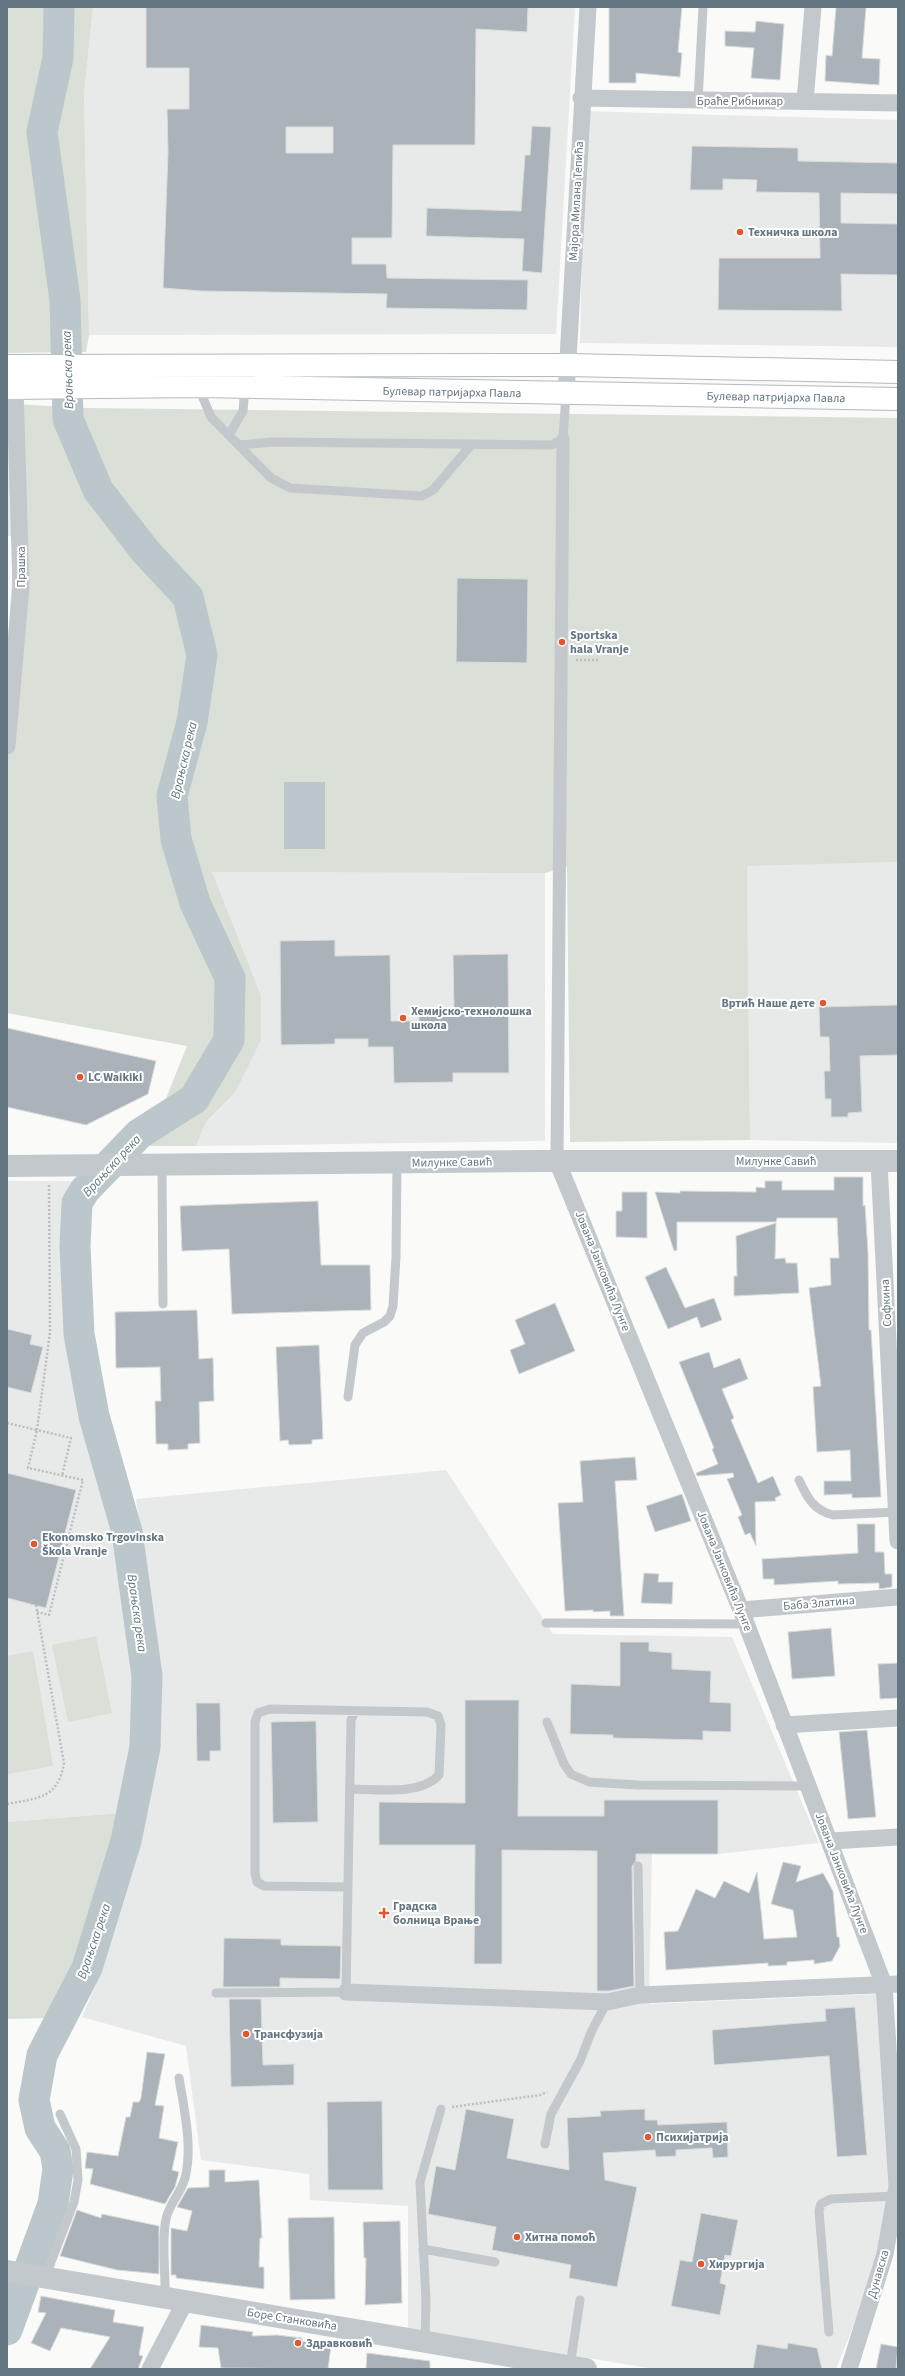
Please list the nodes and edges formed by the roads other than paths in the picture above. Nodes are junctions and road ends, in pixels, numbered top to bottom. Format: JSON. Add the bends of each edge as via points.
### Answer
{"nodes":[{"id":1,"x":588,"y":7,"type":"edge"},
{"id":2,"x":704,"y":7,"type":"edge"},
{"id":3,"x":813,"y":7,"type":"edge"},
{"id":4,"x":581,"y":98,"type":"junction"},
{"id":5,"x":698,"y":101,"type":"junction"},
{"id":6,"x":805,"y":101,"type":"junction"},
{"id":7,"x":898,"y":104,"type":"edge"},
{"id":8,"x":569,"y":365,"type":"junction"},
{"id":9,"x":18,"y":366,"type":"edge"},
{"id":10,"x":898,"y":372,"type":"edge"},
{"id":11,"x":108,"y":376,"type":"junction"},
{"id":12,"x":198,"y":386,"type":"junction"},
{"id":13,"x":16,"y":388,"type":"edge"},
{"id":14,"x":245,"y":388,"type":"junction"},
{"id":15,"x":566,"y":394,"type":"junction"},
{"id":16,"x":898,"y":399,"type":"edge"},
{"id":17,"x":229,"y":435,"type":"junction"},
{"id":18,"x":563,"y":439,"type":"junction"},
{"id":19,"x":472,"y":444,"type":"junction"},
{"id":20,"x":239,"y":445,"type":"junction"},
{"id":21,"x":13,"y":496,"type":"edge"},
{"id":22,"x":7,"y":746,"type":"edge"},
{"id":23,"x":558,"y":1160,"type":"junction"},
{"id":24,"x":397,"y":1162,"type":"junction"},
{"id":25,"x":888,"y":1162,"type":"edge"},
{"id":26,"x":162,"y":1165,"type":"junction"},
{"id":27,"x":7,"y":1166,"type":"edge"},
{"id":28,"x":163,"y":1304,"type":"dead end"},
{"id":29,"x":348,"y":1397,"type":"dead end"},
{"id":30,"x":799,"y":1480,"type":"dead end"},
{"id":31,"x":897,"y":1512,"type":"junction"},
{"id":32,"x":898,"y":1541,"type":"edge"},
{"id":33,"x":898,"y":1597,"type":"edge"},
{"id":34,"x":743,"y":1617,"type":"junction"},
{"id":35,"x":546,"y":1623,"type":"dead end"},
{"id":36,"x":355,"y":1712,"type":"junction"},
{"id":37,"x":898,"y":1718,"type":"edge"},
{"id":38,"x":547,"y":1722,"type":"dead end"},
{"id":39,"x":784,"y":1726,"type":"junction"},
{"id":40,"x":809,"y":1786,"type":"junction"},
{"id":41,"x":350,"y":1789,"type":"junction"},
{"id":42,"x":898,"y":1837,"type":"edge"},
{"id":43,"x":830,"y":1841,"type":"junction"},
{"id":44,"x":638,"y":1866,"type":"dead end"},
{"id":45,"x":348,"y":1887,"type":"junction"},
{"id":46,"x":891,"y":1985,"type":"edge"},
{"id":47,"x":346,"y":1992,"type":"junction"},
{"id":48,"x":216,"y":1993,"type":"dead end"},
{"id":49,"x":640,"y":1995,"type":"junction"},
{"id":50,"x":607,"y":2002,"type":"junction"},
{"id":51,"x":179,"y":2078,"type":"dead end"},
{"id":52,"x":441,"y":2109,"type":"road end"},
{"id":53,"x":60,"y":2114,"type":"dead end"},
{"id":54,"x":545,"y":2144,"type":"dead end"},
{"id":55,"x":896,"y":2196,"type":"junction"},
{"id":56,"x":423,"y":2249,"type":"junction"},
{"id":57,"x":495,"y":2262,"type":"dead end"},
{"id":58,"x":7,"y":2271,"type":"edge"},
{"id":59,"x":45,"y":2278,"type":"junction"},
{"id":60,"x":175,"y":2300,"type":"junction"},
{"id":61,"x":580,"y":2300,"type":"dead end"},
{"id":62,"x":829,"y":2332,"type":"dead end"},
{"id":63,"x":425,"y":2342,"type":"junction"},
{"id":64,"x":566,"y":2367,"type":"edge"},
{"id":65,"x":150,"y":2369,"type":"edge"},
{"id":66,"x":849,"y":2369,"type":"edge"}],
"edges":[{"from":1,"to":4,"type":"street","name":"Мајора Милана Тепића"},
{"from":2,"to":5,"type":"lane"},
{"from":3,"to":6,"type":"street"},
{"from":4,"to":5,"type":"street","name":"Браће Рибникар"},
{"from":4,"to":8,"type":"street","name":"Мајора Милана Тепића"},
{"from":5,"to":6,"type":"street","name":"Браће Рибникар"},
{"from":6,"to":7,"type":"street","name":"Браће Рибникар"},
{"from":8,"to":10,"type":"main road","name":"Булевар патријарха Павла"},
{"from":8,"to":11,"type":"main road","name":"Булевар патријарха Павла"},
{"from":8,"to":15,"type":"street","name":"Мајора Милана Тепића"},
{"from":9,"to":11,"type":"main road","name":"Булевар патријарха Павла"},
{"from":11,"to":12,"type":"main road","name":"Булевар патријарха Павла"},
{"from":11,"to":13,"type":"main road","name":"Булевар патријарха Павла"},
{"from":12,"to":14,"type":"main road","name":"Булевар патријарха Павла"},
{"from":12,"to":17,"type":"lane","via":[[211,417]]},
{"from":13,"to":21,"type":"street","name":"Прашка"},
{"from":14,"to":15,"type":"main road","name":"Булевар патријарха Павла"},
{"from":14,"to":17,"type":"lane","via":[[243,411]]},
{"from":15,"to":16,"type":"main road","name":"Булевар патријарха Павла"},
{"from":15,"to":18,"type":"lane"},
{"from":17,"to":20,"type":"lane"},
{"from":18,"to":19,"type":"lane","via":[[551,445]]},
{"from":18,"to":23,"type":"street"},
{"from":19,"to":20,"type":"lane","via":[[272,442]]},
{"from":19,"to":20,"type":"lane","via":[[433,490],[422,496],[290,488],[271,478]]},
{"from":21,"to":22,"type":"street","name":"Прашка","via":[[21,587]]},
{"from":23,"to":24,"type":"street","name":"Милунке Савић"},
{"from":23,"to":25,"type":"street","name":"Милунке Савић"},
{"from":23,"to":34,"type":"street","name":"Јована Јанковића Лунге"},
{"from":24,"to":26,"type":"street","name":"Милунке Савић"},
{"from":24,"to":29,"type":"lane","via":[[393,1306],[390,1316],[363,1333],[355,1345]]},
{"from":25,"to":31,"type":"street","name":"Софкина"},
{"from":26,"to":27,"type":"street","name":"Милунке Савић"},
{"from":26,"to":28,"type":"lane"},
{"from":30,"to":31,"type":"lane","via":[[809,1500],[823,1512]]},
{"from":31,"to":32,"type":"street","name":"Софкина"},
{"from":33,"to":34,"type":"street","name":"Баба Златина"},
{"from":34,"to":35,"type":"lane"},
{"from":34,"to":39,"type":"street","name":"Јована Јанковића Лунге"},
{"from":36,"to":41,"type":"lane","via":[[351,1720]]},
{"from":36,"to":41,"type":"lane","via":[[427,1712],[438,1716],[441,1725],[439,1774],[432,1782],[412,1788]]},
{"from":36,"to":45,"type":"lane","via":[[270,1709],[258,1713],[255,1722],[257,1882],[264,1886]]},
{"from":37,"to":39,"type":"street"},
{"from":38,"to":40,"type":"lane","via":[[564,1764],[571,1774],[589,1782],[638,1785]]},
{"from":39,"to":40,"type":"street","name":"Јована Јанковића Лунге"},
{"from":40,"to":43,"type":"street","name":"Јована Јанковића Лунге"},
{"from":41,"to":45,"type":"lane"},
{"from":42,"to":43,"type":"street"},
{"from":43,"to":46,"type":"street","name":"Јована Јанковића Лунге"},
{"from":44,"to":49,"type":"lane"},
{"from":45,"to":47,"type":"lane"},
{"from":46,"to":49,"type":"street"},
{"from":46,"to":55,"type":"street","name":"Дунавска"},
{"from":47,"to":48,"type":"lane"},
{"from":47,"to":50,"type":"street"},
{"from":49,"to":50,"type":"street"},
{"from":50,"to":54,"type":"lane","via":[[580,2061],[551,2114]]},
{"from":51,"to":60,"type":"lane","via":[[187,2160],[185,2177],[166,2220]]},
{"from":52,"to":56,"type":"lane","via":[[420,2182]]},
{"from":53,"to":59,"type":"lane","via":[[76,2149],[78,2180],[74,2202]]},
{"from":55,"to":62,"type":"lane","via":[[831,2199],[822,2204],[819,2211]]},
{"from":55,"to":66,"type":"street","name":"Дунавска","via":[[885,2254]]},
{"from":56,"to":57,"type":"lane"},
{"from":56,"to":63,"type":"lane"},
{"from":58,"to":59,"type":"street","name":"Боре Станковића"},
{"from":59,"to":60,"type":"street","name":"Боре Станковића"},
{"from":60,"to":63,"type":"street","name":"Боре Станковића"},
{"from":60,"to":65,"type":"street"},
{"from":61,"to":64,"type":"lane"},
{"from":63,"to":64,"type":"street","name":"Боре Станковића"}]}
